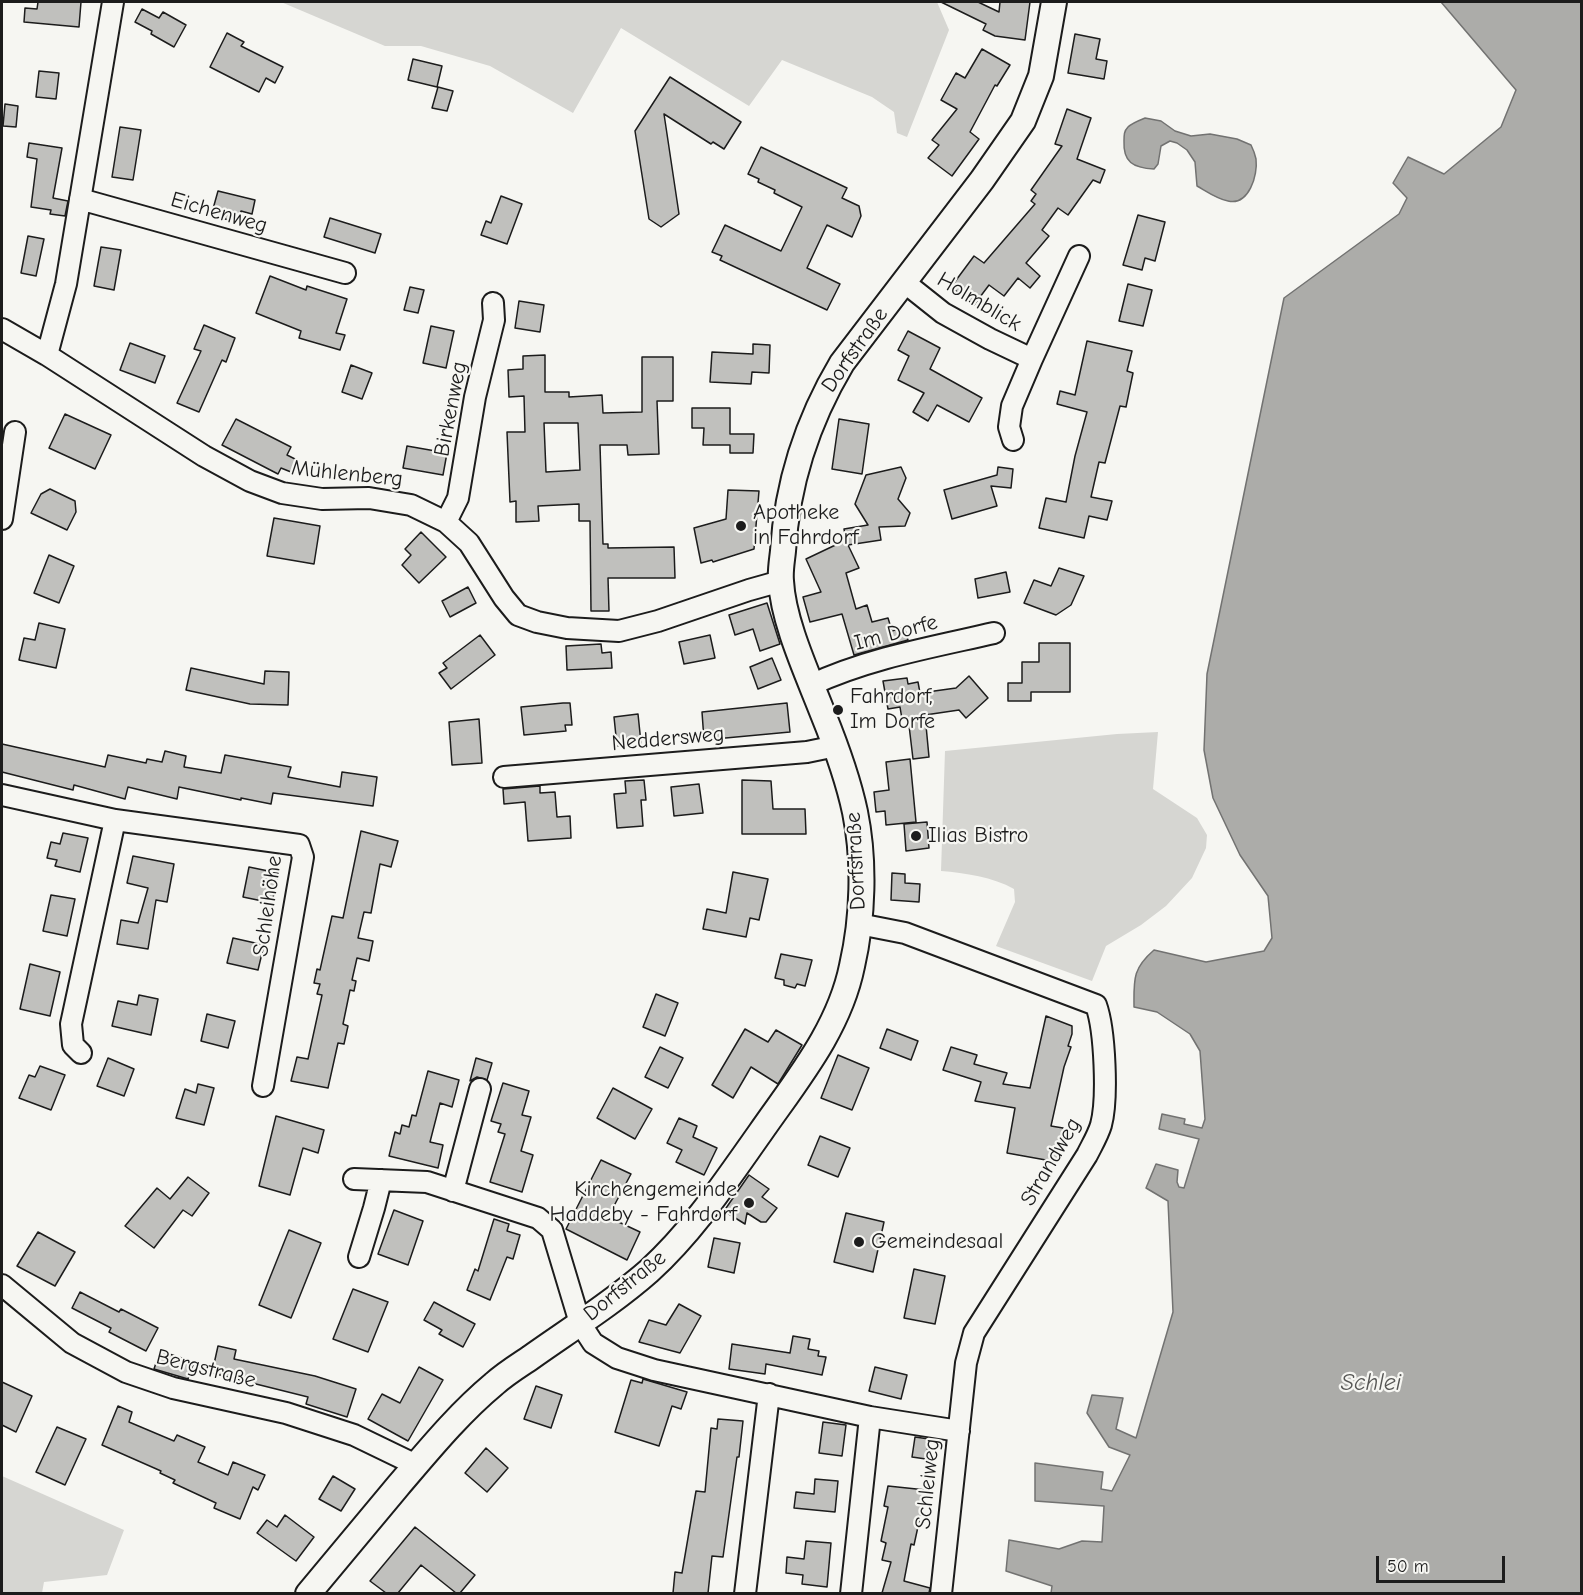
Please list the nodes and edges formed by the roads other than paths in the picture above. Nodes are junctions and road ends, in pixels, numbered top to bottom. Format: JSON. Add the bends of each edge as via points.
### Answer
{"nodes":[{"id":1,"x":113,"y":2,"type":"edge"},
{"id":2,"x":1054,"y":2,"type":"edge"},
{"id":3,"x":80,"y":199,"type":"junction"},
{"id":4,"x":1079,"y":256,"type":"dead end"},
{"id":5,"x":345,"y":273,"type":"dead end"},
{"id":6,"x":904,"y":282,"type":"junction"},
{"id":7,"x":493,"y":303,"type":"dead end"},
{"id":8,"x":2,"y":328,"type":"edge"},
{"id":9,"x":47,"y":356,"type":"junction"},
{"id":10,"x":1032,"y":359,"type":"junction"},
{"id":11,"x":15,"y":432,"type":"dead end"},
{"id":12,"x":1013,"y":440,"type":"dead end"},
{"id":13,"x":2,"y":519,"type":"edge"},
{"id":14,"x":447,"y":522,"type":"junction"},
{"id":15,"x":781,"y":581,"type":"junction"},
{"id":16,"x":994,"y":633,"type":"dead end"},
{"id":17,"x":812,"y":685,"type":"junction"},
{"id":18,"x":836,"y":746,"type":"junction"},
{"id":19,"x":504,"y":777,"type":"dead end"},
{"id":20,"x":2,"y":795,"type":"edge"},
{"id":21,"x":115,"y":820,"type":"junction"},
{"id":22,"x":859,"y":924,"type":"junction"},
{"id":23,"x":81,"y":1053,"type":"dead end"},
{"id":24,"x":263,"y":1086,"type":"dead end"},
{"id":25,"x":480,"y":1089,"type":"dead end"},
{"id":26,"x":354,"y":1179,"type":"dead end"},
{"id":27,"x":381,"y":1180,"type":"junction"},
{"id":28,"x":453,"y":1191,"type":"junction"},
{"id":29,"x":359,"y":1257,"type":"dead end"},
{"id":30,"x":2,"y":1285,"type":"edge"},
{"id":31,"x":580,"y":1323,"type":"junction"},
{"id":32,"x":769,"y":1394,"type":"junction"},
{"id":33,"x":870,"y":1417,"type":"junction"},
{"id":34,"x":959,"y":1431,"type":"junction"},
{"id":35,"x":416,"y":1465,"type":"junction"},
{"id":36,"x":308,"y":1593,"type":"edge"},
{"id":37,"x":746,"y":1593,"type":"edge"},
{"id":38,"x":851,"y":1593,"type":"edge"},
{"id":39,"x":941,"y":1593,"type":"edge"}],
"edges":[{"from":1,"to":3,"type":"street"},
{"from":2,"to":6,"type":"street","name":"Dorfstraße","via":[[1041,76],[1023,121]]},
{"from":3,"to":5,"type":"street","name":"Eichenweg"},
{"from":3,"to":9,"type":"street","via":[[66,284]]},
{"from":4,"to":10,"type":"street","name":"Holmblick"},
{"from":6,"to":10,"type":"street","name":"Holmblick","via":[[943,313]]},
{"from":6,"to":15,"type":"street","name":"Dorfstraße","via":[[842,363],[809,427],[793,480]]},
{"from":7,"to":14,"type":"street","name":"Birkenweg","via":[[494,320],[475,397],[458,498]]},
{"from":8,"to":9,"type":"street","name":"Mühlenberg"},
{"from":9,"to":14,"type":"street","name":"Mühlenberg","via":[[250,481],[282,493],[322,499],[369,498],[411,505]]},
{"from":10,"to":12,"type":"street","name":"Holmblick","via":[[1012,406],[1009,427]]},
{"from":11,"to":13,"type":"street"},
{"from":14,"to":15,"type":"street","name":"Mühlenberg","via":[[469,543],[518,615],[567,628],[619,630]]},
{"from":15,"to":17,"type":"street","name":"Dorfstraße","via":[[789,621]]},
{"from":16,"to":17,"type":"street","name":"Im Dorfe","via":[[879,660]]},
{"from":17,"to":18,"type":"street","name":"Dorfstraße"},
{"from":18,"to":19,"type":"street","name":"Neddersweg","via":[[807,752]]},
{"from":18,"to":22,"type":"street","name":"Dorfstraße","via":[[855,814],[860,867]]},
{"from":20,"to":21,"type":"street","name":"Schleihöhe"},
{"from":21,"to":23,"type":"street","via":[[71,1024],[73,1045]]},
{"from":21,"to":24,"type":"street","name":"Schleihöhe","via":[[299,845],[303,857]]},
{"from":22,"to":31,"type":"street","name":"Dorfstraße","via":[[852,969],[836,1015],[813,1058],[705,1211],[675,1246]]},
{"from":22,"to":34,"type":"street","name":"Strandweg","via":[[905,933],[1096,1005],[1101,1019],[1105,1106],[1100,1128],[1087,1155],[974,1333],[966,1363]]},
{"from":25,"to":28,"type":"street"},
{"from":26,"to":27,"type":"street"},
{"from":27,"to":28,"type":"street","via":[[427,1182]]},
{"from":27,"to":29,"type":"street"},
{"from":28,"to":31,"type":"street","via":[[538,1218],[552,1230]]},
{"from":30,"to":35,"type":"street","name":"Bergstraße","via":[[72,1342],[126,1372],[173,1389],[298,1417],[354,1435]]},
{"from":31,"to":32,"type":"street","name":"Schleiweg","via":[[593,1343],[617,1358],[654,1370]]},
{"from":31,"to":35,"type":"street","name":"Dorfstraße","via":[[495,1382]]},
{"from":32,"to":33,"type":"street","name":"Schleiweg"},
{"from":32,"to":37,"type":"street"},
{"from":33,"to":34,"type":"street","name":"Schleiweg"},
{"from":33,"to":38,"type":"street"},
{"from":34,"to":39,"type":"street","name":"Schleiweg"},
{"from":35,"to":36,"type":"street","name":"Dorfstraße"}]}
